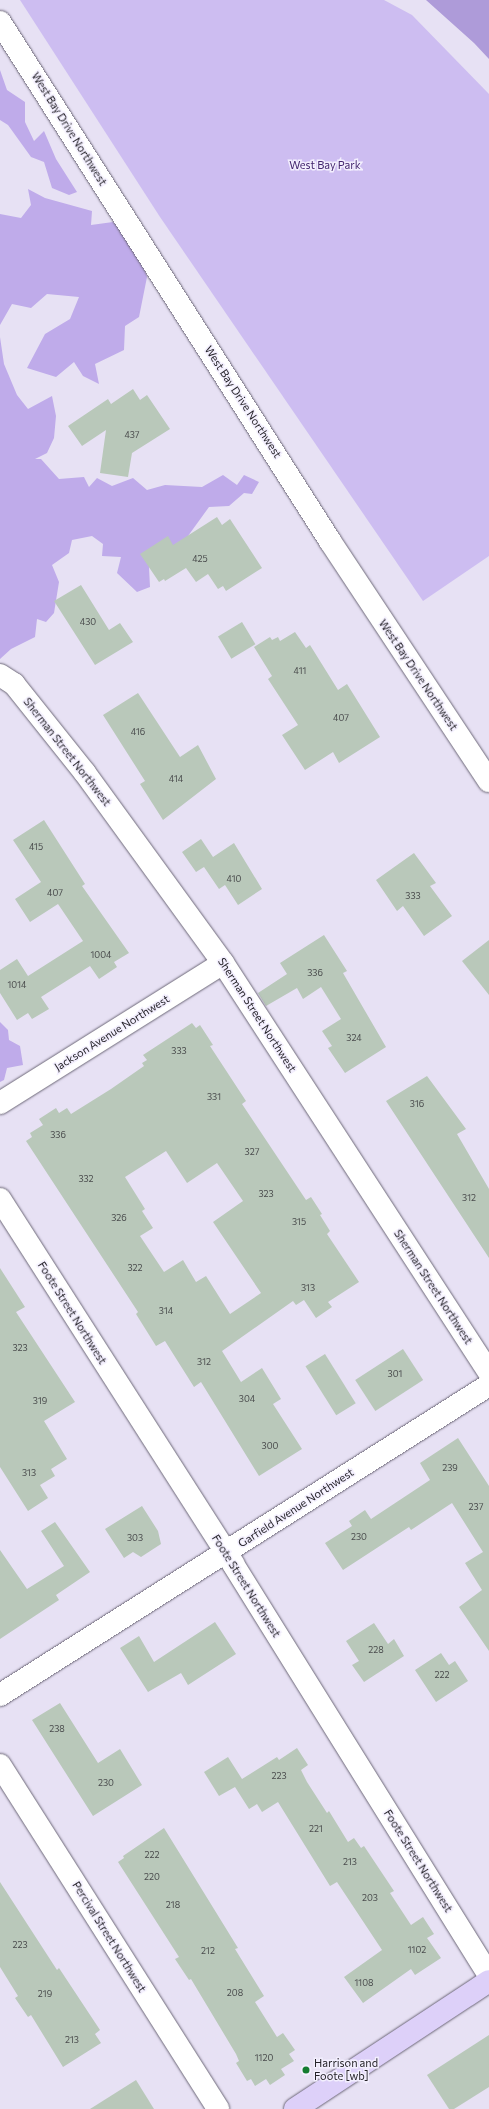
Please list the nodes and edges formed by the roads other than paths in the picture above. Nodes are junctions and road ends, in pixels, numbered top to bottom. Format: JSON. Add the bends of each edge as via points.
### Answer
{"nodes":[{"id":1,"x":0,"y":22,"type":"edge"},
{"id":2,"x":0,"y":675,"type":"edge"},
{"id":3,"x":489,"y":781,"type":"edge"},
{"id":4,"x":224,"y":963,"type":"junction"},
{"id":5,"x":0,"y":1102,"type":"edge"},
{"id":6,"x":0,"y":1199,"type":"edge"},
{"id":7,"x":489,"y":1373,"type":"edge"},
{"id":8,"x":489,"y":1385,"type":"edge"},
{"id":9,"x":226,"y":1553,"type":"junction"},
{"id":10,"x":0,"y":1695,"type":"edge"},
{"id":11,"x":0,"y":1765,"type":"edge"},
{"id":12,"x":489,"y":1976,"type":"edge"},
{"id":13,"x":489,"y":1981,"type":"edge"},
{"id":14,"x":218,"y":2109,"type":"edge"},
{"id":15,"x":295,"y":2109,"type":"edge"}],
"edges":[{"from":1,"to":3,"type":"street","name":"West Bay Drive Northwest","via":[[330,541]]},
{"from":2,"to":4,"type":"street","name":"Sherman Street Northwest","via":[[14,684],[85,773]]},
{"from":4,"to":5,"type":"street","name":"Jackson Avenue Northwest"},
{"from":4,"to":7,"type":"street","name":"Sherman Street Northwest"},
{"from":6,"to":9,"type":"street","name":"Foote Street Northwest"},
{"from":8,"to":9,"type":"street","name":"Garfield Avenue Northwest"},
{"from":9,"to":10,"type":"street","name":"Garfield Avenue Northwest"},
{"from":9,"to":12,"type":"street","name":"Foote Street Northwest"},
{"from":11,"to":14,"type":"street","name":"Percival Street Northwest"},
{"from":13,"to":15,"type":"main road"}]}
